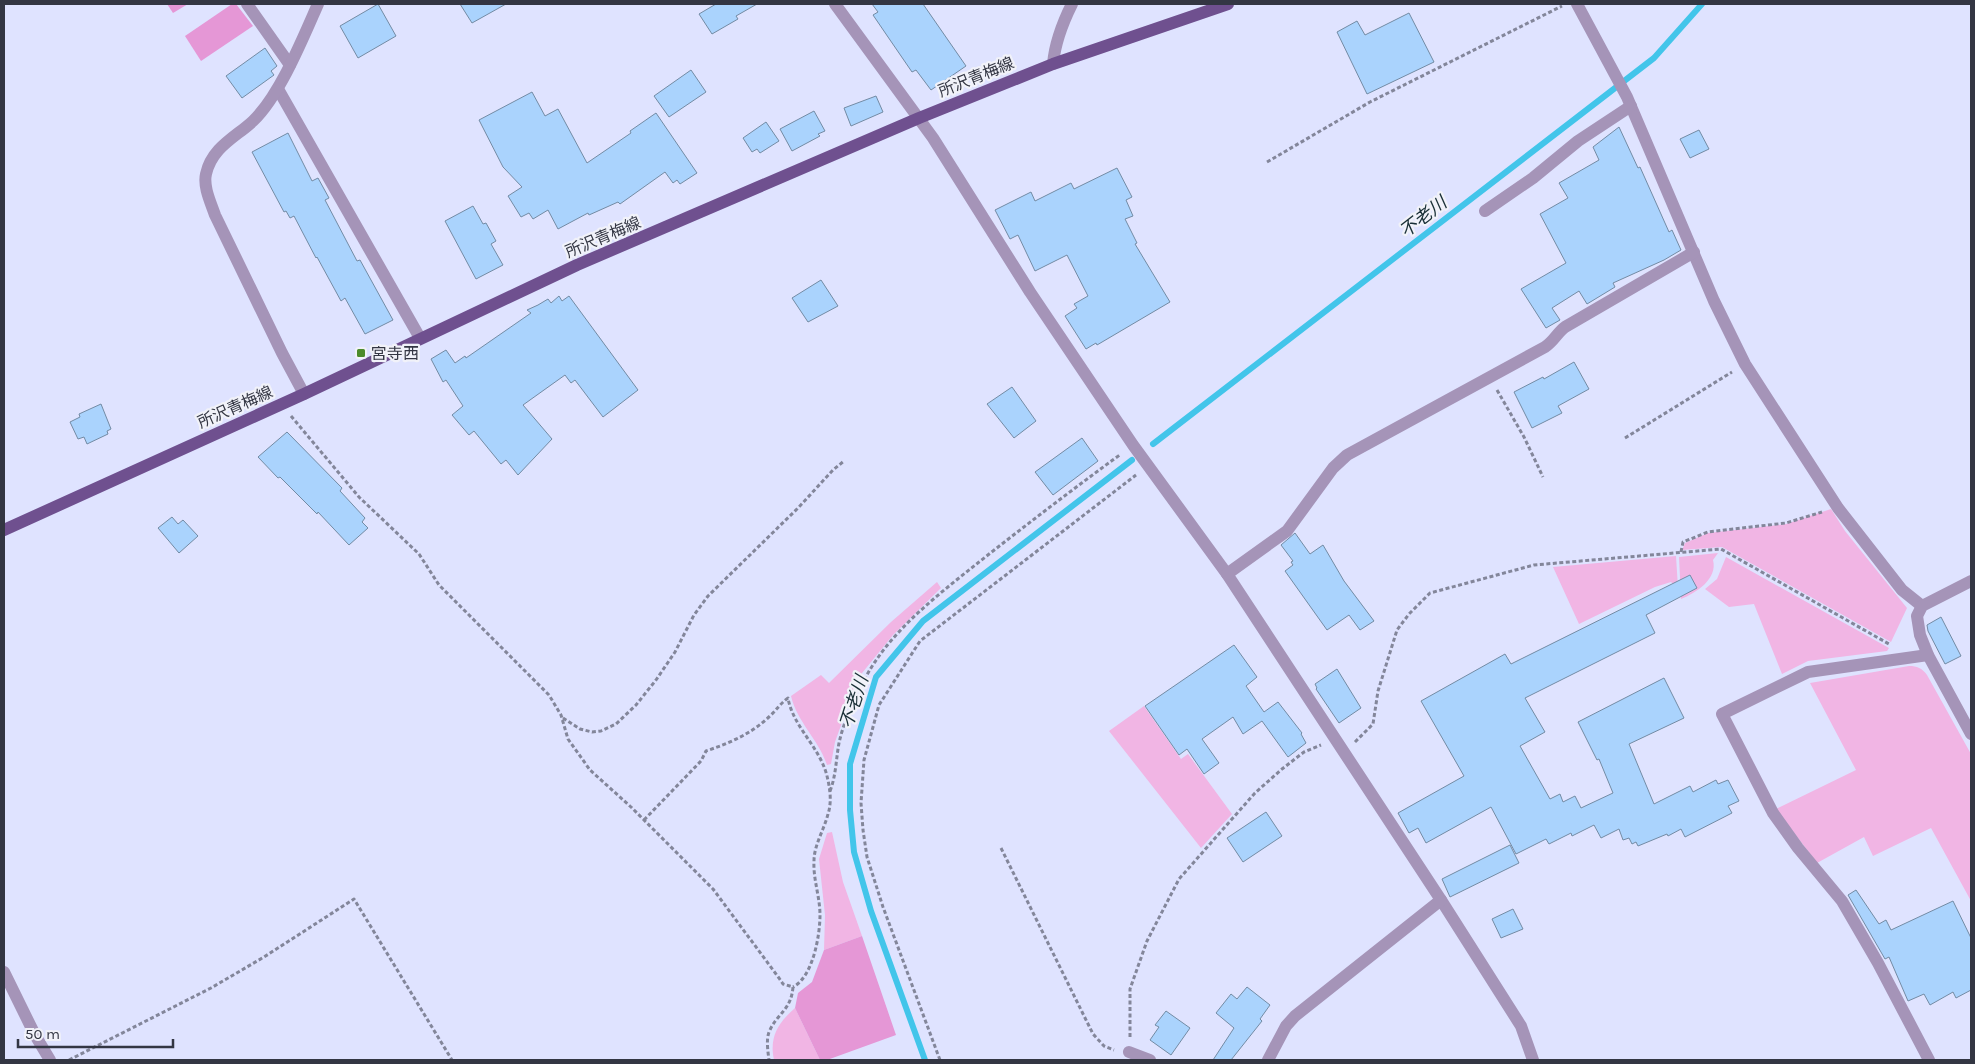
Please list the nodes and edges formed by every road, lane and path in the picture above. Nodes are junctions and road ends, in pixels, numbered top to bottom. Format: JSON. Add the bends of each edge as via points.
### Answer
{"nodes":[{"id":1,"x":247,"y":4,"type":"edge"},
{"id":2,"x":318,"y":4,"type":"edge"},
{"id":3,"x":835,"y":4,"type":"edge"},
{"id":4,"x":1072,"y":4,"type":"edge"},
{"id":5,"x":1228,"y":4,"type":"edge"},
{"id":6,"x":1564,"y":4,"type":"edge"},
{"id":7,"x":1577,"y":4,"type":"edge"},
{"id":8,"x":1053,"y":64,"type":"junction"},
{"id":9,"x":290,"y":65,"type":"junction"},
{"id":10,"x":278,"y":89,"type":"junction"},
{"id":11,"x":1629,"y":102,"type":"junction"},
{"id":12,"x":919,"y":118,"type":"junction"},
{"id":13,"x":1267,"y":162,"type":"dead end"},
{"id":14,"x":1485,"y":211,"type":"dead end"},
{"id":15,"x":1694,"y":252,"type":"junction"},
{"id":16,"x":420,"y":338,"type":"junction"},
{"id":17,"x":1745,"y":364,"type":"junction"},
{"id":18,"x":1490,"y":376,"type":"junction"},
{"id":19,"x":304,"y":394,"type":"junction"},
{"id":20,"x":281,"y":404,"type":"junction"},
{"id":21,"x":1625,"y":438,"type":"dead end"},
{"id":22,"x":1133,"y":445,"type":"junction"},
{"id":23,"x":844,"y":461,"type":"dead end"},
{"id":24,"x":1149,"y":466,"type":"junction"},
{"id":25,"x":1543,"y":477,"type":"dead end"},
{"id":26,"x":1836,"y":506,"type":"junction"},
{"id":27,"x":4,"y":530,"type":"edge"},
{"id":28,"x":1682,"y":552,"type":"junction"},
{"id":29,"x":1227,"y":574,"type":"junction"},
{"id":30,"x":1971,"y":581,"type":"edge"},
{"id":31,"x":1922,"y":606,"type":"junction"},
{"id":32,"x":1928,"y":655,"type":"junction"},
{"id":33,"x":1911,"y":657,"type":"junction"},
{"id":34,"x":562,"y":717,"type":"junction"},
{"id":35,"x":1971,"y":734,"type":"edge"},
{"id":36,"x":1324,"y":744,"type":"dead end"},
{"id":37,"x":1353,"y":744,"type":"dead end"},
{"id":38,"x":830,"y":793,"type":"junction"},
{"id":39,"x":644,"y":820,"type":"junction"},
{"id":40,"x":1001,"y":848,"type":"dead end"},
{"id":41,"x":1441,"y":900,"type":"junction"},
{"id":42,"x":4,"y":972,"type":"edge"},
{"id":43,"x":793,"y":987,"type":"junction"},
{"id":44,"x":1129,"y":1052,"type":"junction"},
{"id":45,"x":50,"y":1060,"type":"edge"},
{"id":46,"x":69,"y":1060,"type":"edge"},
{"id":47,"x":452,"y":1060,"type":"edge"},
{"id":48,"x":769,"y":1060,"type":"edge"},
{"id":49,"x":940,"y":1060,"type":"edge"},
{"id":50,"x":1150,"y":1060,"type":"edge"},
{"id":51,"x":1268,"y":1060,"type":"edge"},
{"id":52,"x":1533,"y":1060,"type":"edge"},
{"id":53,"x":1929,"y":1060,"type":"edge"}],
"edges":[{"from":1,"to":9,"type":"street"},
{"from":2,"to":9,"type":"street"},
{"from":3,"to":12,"type":"street"},
{"from":4,"to":8,"type":"street","via":[[1061,26]]},
{"from":5,"to":8,"type":"main road","name":"所沢青梅線"},
{"from":6,"to":13,"type":"path","via":[[1370,102]]},
{"from":7,"to":11,"type":"street"},
{"from":8,"to":12,"type":"main road","name":"所沢青梅線"},
{"from":9,"to":10,"type":"street"},
{"from":10,"to":16,"type":"street"},
{"from":10,"to":19,"type":"street","via":[[254,121],[226,142],[211,161],[206,175],[207,194]]},
{"from":11,"to":14,"type":"street","via":[[1533,178]]},
{"from":11,"to":15,"type":"street"},
{"from":12,"to":16,"type":"main road","name":"所沢青梅線","via":[[577,266]]},
{"from":12,"to":22,"type":"street"},
{"from":15,"to":17,"type":"street"},
{"from":15,"to":18,"type":"street","via":[[1565,327],[1545,347]]},
{"from":16,"to":19,"type":"main road","name":"所沢青梅線"},
{"from":17,"to":21,"type":"path"},
{"from":17,"to":26,"type":"street"},
{"from":18,"to":25,"type":"path"},
{"from":18,"to":29,"type":"street","via":[[1340,461],[1287,531]]},
{"from":19,"to":20,"type":"main road","name":"所沢青梅線"},
{"from":20,"to":27,"type":"main road","name":"所沢青梅線"},
{"from":20,"to":34,"type":"path","via":[[359,497],[419,554],[439,585],[549,696]]},
{"from":22,"to":24,"type":"street"},
{"from":22,"to":38,"type":"path","via":[[1036,517],[907,623],[868,672],[854,700],[839,742]]},
{"from":23,"to":34,"type":"path","via":[[708,596],[656,680],[616,724],[592,732],[580,729]]},
{"from":24,"to":29,"type":"street"},
{"from":24,"to":49,"type":"path","via":[[920,641],[879,705],[864,760],[862,830],[883,907]]},
{"from":26,"to":28,"type":"path","via":[[1786,523],[1708,532],[1683,542]]},
{"from":26,"to":31,"type":"street","via":[[1902,590]]},
{"from":28,"to":33,"type":"path","via":[[1721,549]]},
{"from":28,"to":37,"type":"path","via":[[1534,565],[1430,593],[1397,630],[1378,691],[1373,724]]},
{"from":29,"to":41,"type":"street"},
{"from":30,"to":31,"type":"street"},
{"from":31,"to":32,"type":"street","via":[[1917,616]]},
{"from":32,"to":33,"type":"street"},
{"from":32,"to":35,"type":"street"},
{"from":33,"to":53,"type":"street","via":[[1808,672],[1722,714],[1773,813],[1842,901]]},
{"from":34,"to":39,"type":"path","via":[[568,739],[590,770]]},
{"from":36,"to":44,"type":"path","via":[[1304,752],[1255,793],[1179,879],[1147,941],[1130,989]]},
{"from":38,"to":39,"type":"path","via":[[822,760],[789,706],[788,698],[742,737],[706,751],[701,761]]},
{"from":38,"to":43,"type":"path","via":[[829,813],[814,862],[820,915],[815,952],[809,970]]},
{"from":39,"to":43,"type":"path","via":[[713,889],[783,984]]},
{"from":40,"to":44,"type":"path","via":[[1093,1034],[1104,1046]]},
{"from":41,"to":51,"type":"street","via":[[1295,1016]]},
{"from":41,"to":52,"type":"street","via":[[1521,1026]]},
{"from":42,"to":45,"type":"street"},
{"from":43,"to":48,"type":"path","via":[[786,1009],[768,1034]]},
{"from":44,"to":50,"type":"street"},
{"from":46,"to":47,"type":"path","via":[[211,988],[354,898]]}]}
